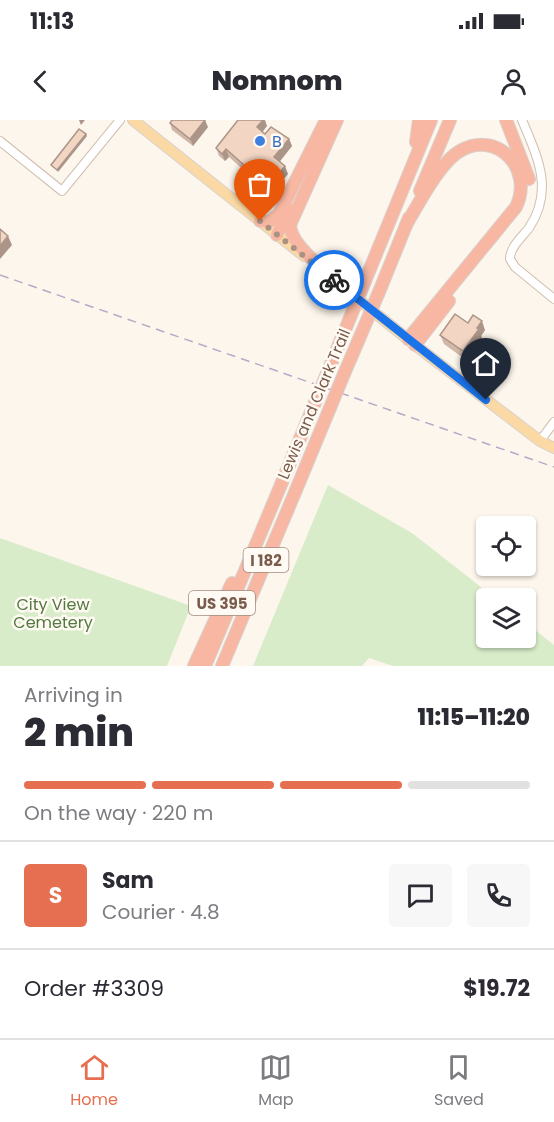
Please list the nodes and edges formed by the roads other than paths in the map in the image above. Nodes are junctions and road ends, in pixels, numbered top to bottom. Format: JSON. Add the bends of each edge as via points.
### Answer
{"nodes":[{"id":1,"x":120,"y":120,"type":"edge"},
{"id":2,"x":133,"y":120,"type":"edge"},
{"id":3,"x":326,"y":120,"type":"edge"},
{"id":4,"x":337,"y":120,"type":"edge"},
{"id":5,"x":419,"y":120,"type":"edge"},
{"id":6,"x":431,"y":120,"type":"edge"},
{"id":7,"x":450,"y":120,"type":"edge"},
{"id":8,"x":506,"y":120,"type":"edge"},
{"id":9,"x":522,"y":120,"type":"edge"},
{"id":10,"x":0,"y":141,"type":"edge"},
{"id":11,"x":406,"y":180,"type":"junction"},
{"id":12,"x":260,"y":221,"type":"junction"},
{"id":13,"x":290,"y":225,"type":"junction"},
{"id":14,"x":406,"y":225,"type":"junction"},
{"id":15,"x":277,"y":235,"type":"junction"},
{"id":16,"x":325,"y":272,"type":"junction"},
{"id":17,"x":554,"y":300,"type":"edge"},
{"id":18,"x":411,"y":342,"type":"junction"},
{"id":19,"x":554,"y":422,"type":"edge"},
{"id":20,"x":540,"y":441,"type":"junction"},
{"id":21,"x":554,"y":448,"type":"edge"},
{"id":22,"x":256,"y":543,"type":"junction"},
{"id":23,"x":194,"y":666,"type":"edge"},
{"id":24,"x":205,"y":666,"type":"edge"},
{"id":25,"x":223,"y":666,"type":"edge"}],
"edges":[{"from":1,"to":10,"type":"street","via":[[62,191]]},
{"from":2,"to":12,"type":"main road"},
{"from":3,"to":12,"type":"highway","via":[[279,214],[269,222]]},
{"from":3,"to":15,"type":"highway"},
{"from":4,"to":13,"type":"highway"},
{"from":5,"to":11,"type":"highway"},
{"from":6,"to":11,"type":"highway","name":"Lewis and Clark Trail","number":"I 182"},
{"from":7,"to":14,"type":"highway","name":"Lewis and Clark Trail","number":"I 182"},
{"from":8,"to":18,"type":"highway","via":[[528,174],[526,202]]},
{"from":9,"to":17,"type":"street","via":[[544,176],[543,201],[510,259]]},
{"from":11,"to":22,"type":"highway","name":"Lewis and Clark Trail","number":"I 182","bridge":true},
{"from":12,"to":15,"type":"main road"},
{"from":13,"to":15,"type":"highway"},
{"from":13,"to":16,"type":"highway","via":[[297,243]]},
{"from":14,"to":18,"type":"highway","via":[[434,180],[461,150],[480,145],[494,147],[505,153],[518,169],[521,188],[516,207]]},
{"from":14,"to":25,"type":"highway","name":"Lewis and Clark Trail","number":"I 182","bridge":true},
{"from":15,"to":16,"type":"main road"},
{"from":16,"to":18,"type":"main road"},
{"from":18,"to":20,"type":"main road"},
{"from":19,"to":20,"type":"street"},
{"from":20,"to":21,"type":"main road"},
{"from":22,"to":23,"type":"highway","number":"US 395","via":[[225,595]]},
{"from":22,"to":24,"type":"highway","name":"Lewis and Clark Trail","number":"I 182"}]}
